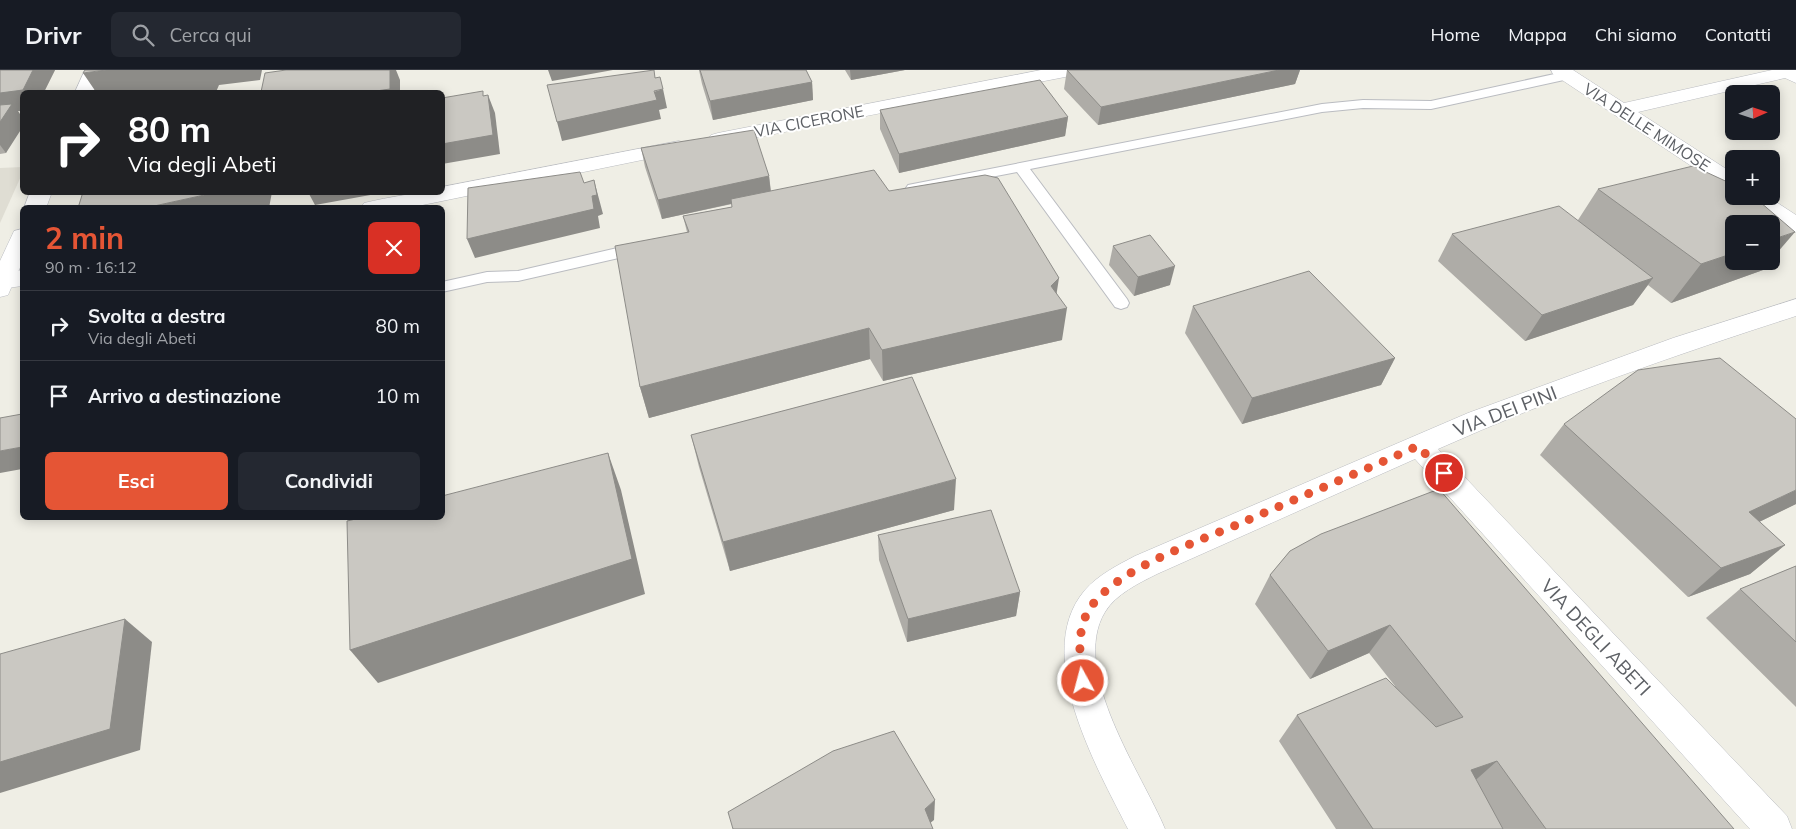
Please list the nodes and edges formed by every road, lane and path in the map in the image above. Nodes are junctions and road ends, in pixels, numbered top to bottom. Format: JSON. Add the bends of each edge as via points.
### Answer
{"nodes":[{"id":1,"x":94,"y":70,"type":"edge"},
{"id":2,"x":1070,"y":70,"type":"edge"},
{"id":3,"x":1564,"y":73,"type":"edge"},
{"id":4,"x":1796,"y":77,"type":"edge"},
{"id":5,"x":85,"y":90,"type":"edge"},
{"id":6,"x":1621,"y":110,"type":"junction"},
{"id":7,"x":1020,"y":166,"type":"junction"},
{"id":8,"x":1725,"y":178,"type":"edge"},
{"id":9,"x":894,"y":192,"type":"edge"},
{"id":10,"x":445,"y":193,"type":"edge"},
{"id":11,"x":437,"y":195,"type":"edge"},
{"id":12,"x":387,"y":205,"type":"edge"},
{"id":13,"x":1766,"y":205,"type":"edge"},
{"id":14,"x":1796,"y":225,"type":"edge"},
{"id":15,"x":20,"y":243,"type":"edge"},
{"id":16,"x":652,"y":245,"type":"edge"},
{"id":17,"x":9,"y":283,"type":"edge"},
{"id":18,"x":445,"y":287,"type":"edge"},
{"id":19,"x":1122,"y":303,"type":"dead end"},
{"id":20,"x":1796,"y":307,"type":"edge"},
{"id":21,"x":1418,"y":446,"type":"junction"},
{"id":22,"x":1147,"y":829,"type":"edge"},
{"id":23,"x":1774,"y":829,"type":"edge"}],
"edges":[{"from":1,"to":5,"type":"street"},
{"from":2,"to":10,"type":"street","name":"VIA CICERONE"},
{"from":3,"to":6,"type":"street","name":"VIA DELLE MIMOSE"},
{"from":3,"to":7,"type":"lane","via":[[1431,105],[1363,104],[1322,108]]},
{"from":4,"to":6,"type":"street","via":[[1788,72]]},
{"from":6,"to":8,"type":"street","name":"VIA DELLE MIMOSE"},
{"from":7,"to":9,"type":"lane"},
{"from":7,"to":19,"type":"lane"},
{"from":11,"to":12,"type":"street","name":"VIA CICERONE"},
{"from":13,"to":14,"type":"street"},
{"from":15,"to":17,"type":"street"},
{"from":16,"to":18,"type":"lane","via":[[518,276],[487,277]]},
{"from":20,"to":21,"type":"street","name":"VIA DEI PINI","via":[[1672,348],[1477,420]]},
{"from":21,"to":22,"type":"street","name":"VIA DEI PINI","via":[[1146,565],[1124,576],[1092,605],[1080,639],[1083,681],[1101,735]]},
{"from":21,"to":23,"type":"street","name":"VIA DEGLI ABETI"}]}
